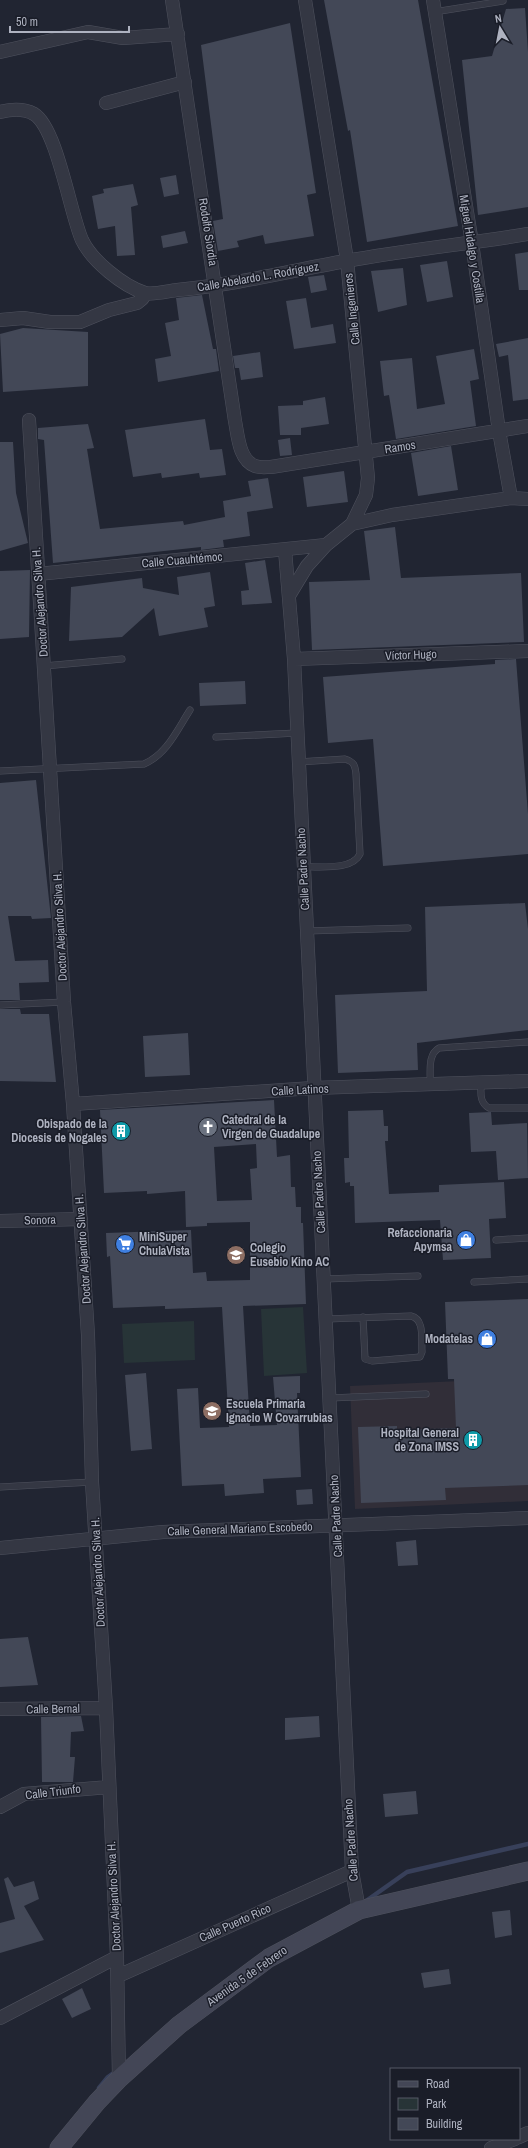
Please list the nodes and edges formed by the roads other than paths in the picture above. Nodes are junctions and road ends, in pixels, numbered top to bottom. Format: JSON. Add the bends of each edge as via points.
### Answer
{"nodes":[{"id":1,"x":172,"y":0,"type":"edge"},
{"id":2,"x":305,"y":0,"type":"edge"},
{"id":3,"x":503,"y":1,"type":"edge"},
{"id":4,"x":434,"y":6,"type":"edge"},
{"id":5,"x":178,"y":34,"type":"junction"},
{"id":6,"x":0,"y":52,"type":"edge"},
{"id":7,"x":185,"y":82,"type":"junction"},
{"id":8,"x":106,"y":103,"type":"dead end"},
{"id":9,"x":0,"y":112,"type":"edge"},
{"id":10,"x":528,"y":234,"type":"edge"},
{"id":11,"x":472,"y":243,"type":"junction"},
{"id":12,"x":347,"y":260,"type":"junction"},
{"id":13,"x":216,"y":286,"type":"junction"},
{"id":14,"x":146,"y":293,"type":"junction"},
{"id":15,"x":0,"y":320,"type":"edge"},
{"id":16,"x":29,"y":420,"type":"dead end"},
{"id":17,"x":528,"y":426,"type":"edge"},
{"id":18,"x":499,"y":431,"type":"junction"},
{"id":19,"x":366,"y":452,"type":"junction"},
{"id":20,"x":271,"y":467,"type":"joint"},
{"id":21,"x":511,"y":498,"type":"junction"},
{"id":22,"x":528,"y":499,"type":"edge"},
{"id":23,"x":352,"y":524,"type":"junction"},
{"id":24,"x":326,"y":545,"type":"junction"},
{"id":25,"x":285,"y":550,"type":"junction"},
{"id":26,"x":38,"y":574,"type":"junction"},
{"id":27,"x":290,"y":594,"type":"junction"},
{"id":28,"x":528,"y":651,"type":"edge"},
{"id":29,"x":122,"y":659,"type":"dead end"},
{"id":30,"x":294,"y":659,"type":"junction"},
{"id":31,"x":44,"y":666,"type":"junction"},
{"id":32,"x":190,"y":710,"type":"dead end"},
{"id":33,"x":297,"y":733,"type":"junction"},
{"id":34,"x":216,"y":737,"type":"dead end"},
{"id":35,"x":298,"y":762,"type":"junction"},
{"id":36,"x":51,"y":770,"type":"junction"},
{"id":37,"x":0,"y":771,"type":"edge"},
{"id":38,"x":303,"y":867,"type":"junction"},
{"id":39,"x":408,"y":928,"type":"dead end"},
{"id":40,"x":306,"y":931,"type":"junction"},
{"id":41,"x":64,"y":1002,"type":"junction"},
{"id":42,"x":0,"y":1005,"type":"edge"},
{"id":43,"x":528,"y":1042,"type":"edge"},
{"id":44,"x":528,"y":1081,"type":"edge"},
{"id":45,"x":481,"y":1083,"type":"junction"},
{"id":46,"x":430,"y":1085,"type":"junction"},
{"id":47,"x":313,"y":1088,"type":"junction"},
{"id":48,"x":73,"y":1104,"type":"junction"},
{"id":49,"x":528,"y":1108,"type":"edge"},
{"id":50,"x":81,"y":1219,"type":"junction"},
{"id":51,"x":0,"y":1221,"type":"edge"},
{"id":52,"x":528,"y":1238,"type":"edge"},
{"id":53,"x":496,"y":1240,"type":"dead end"},
{"id":54,"x":418,"y":1276,"type":"dead end"},
{"id":55,"x":528,"y":1279,"type":"edge"},
{"id":56,"x":323,"y":1280,"type":"junction"},
{"id":57,"x":474,"y":1282,"type":"dead end"},
{"id":58,"x":363,"y":1317,"type":"junction"},
{"id":59,"x":326,"y":1319,"type":"junction"},
{"id":60,"x":426,"y":1394,"type":"dead end"},
{"id":61,"x":330,"y":1398,"type":"junction"},
{"id":62,"x":92,"y":1482,"type":"junction"},
{"id":63,"x":0,"y":1487,"type":"edge"},
{"id":64,"x":528,"y":1518,"type":"edge"},
{"id":65,"x":336,"y":1525,"type":"junction"},
{"id":66,"x":95,"y":1539,"type":"junction"},
{"id":67,"x":0,"y":1548,"type":"edge"},
{"id":68,"x":106,"y":1708,"type":"junction"},
{"id":69,"x":0,"y":1709,"type":"edge"},
{"id":70,"x":109,"y":1787,"type":"junction"},
{"id":71,"x":0,"y":1807,"type":"edge"},
{"id":72,"x":352,"y":1871,"type":"junction"},
{"id":73,"x":528,"y":1871,"type":"edge"},
{"id":74,"x":359,"y":1910,"type":"junction"},
{"id":75,"x":117,"y":1957,"type":"junction"},
{"id":76,"x":118,"y":1976,"type":"junction"},
{"id":77,"x":0,"y":2018,"type":"edge"},
{"id":78,"x":119,"y":2079,"type":"junction"},
{"id":79,"x":512,"y":2140,"type":"edge"},
{"id":80,"x":59,"y":2148,"type":"edge"},
{"id":81,"x":491,"y":2148,"type":"edge"}],
"edges":[{"from":1,"to":5,"type":"street","name":"Rodolfo Siordia"},
{"from":2,"to":12,"type":"street","name":"Calle Ingenieros"},
{"from":3,"to":4,"type":"lane"},
{"from":4,"to":11,"type":"street","name":"Miguel Hidalgo y Costilla"},
{"from":5,"to":6,"type":"street","via":[[122,38],[88,32]]},
{"from":5,"to":7,"type":"street","name":"Rodolfo Siordia"},
{"from":7,"to":8,"type":"street"},
{"from":7,"to":13,"type":"street","name":"Rodolfo Siordia"},
{"from":9,"to":14,"type":"street","via":[[25,110],[36,115],[51,141],[82,240],[93,257],[107,270],[120,280]]},
{"from":10,"to":11,"type":"street","name":"Calle Abelardo L. Rodríguez"},
{"from":11,"to":12,"type":"street","name":"Calle Abelardo L. Rodríguez"},
{"from":11,"to":18,"type":"street","name":"Miguel Hidalgo y Costilla"},
{"from":12,"to":13,"type":"street","name":"Calle Abelardo L. Rodríguez"},
{"from":12,"to":19,"type":"street","name":"Calle Ingenieros"},
{"from":13,"to":14,"type":"street","name":"Calle Abelardo L. Rodríguez"},
{"from":13,"to":20,"type":"street","name":"Rodolfo Siordia","via":[[241,449],[247,461],[256,466]]},
{"from":14,"to":15,"type":"street","via":[[137,303],[109,310],[80,322],[50,322],[23,318]]},
{"from":16,"to":26,"type":"street","name":"Doctor Alejandro Silva H."},
{"from":17,"to":18,"type":"street","name":"Ramos"},
{"from":18,"to":19,"type":"street","name":"Ramos"},
{"from":18,"to":21,"type":"street","name":"Miguel Hidalgo y Costilla"},
{"from":19,"to":20,"type":"street","name":"Ramos"},
{"from":19,"to":23,"type":"street","name":"Calle Ingenieros","via":[[366,495]]},
{"from":21,"to":22,"type":"street"},
{"from":21,"to":23,"type":"street","via":[[392,515]]},
{"from":23,"to":24,"type":"street","name":"Calle Ingenieros"},
{"from":24,"to":25,"type":"street","name":"Calle Cuauhtémoc"},
{"from":24,"to":27,"type":"street","name":"Calle Ingenieros","via":[[307,566]]},
{"from":25,"to":26,"type":"street","name":"Calle Cuauhtémoc"},
{"from":25,"to":27,"type":"street"},
{"from":26,"to":31,"type":"street","name":"Doctor Alejandro Silva H."},
{"from":27,"to":30,"type":"street","name":"Calle Padre Nacho"},
{"from":28,"to":30,"type":"street","name":"Víctor Hugo"},
{"from":29,"to":31,"type":"lane"},
{"from":30,"to":33,"type":"street","name":"Calle Padre Nacho"},
{"from":31,"to":36,"type":"street","name":"Doctor Alejandro Silva H."},
{"from":32,"to":36,"type":"lane","via":[[164,751],[144,764]]},
{"from":33,"to":34,"type":"lane"},
{"from":33,"to":35,"type":"street","name":"Calle Padre Nacho"},
{"from":35,"to":38,"type":"street","name":"Calle Padre Nacho"},
{"from":35,"to":38,"type":"lane","via":[[345,759],[352,761],[356,774],[360,854],[348,864]]},
{"from":36,"to":37,"type":"lane"},
{"from":36,"to":41,"type":"street","name":"Doctor Alejandro Silva H."},
{"from":38,"to":40,"type":"street","name":"Calle Padre Nacho"},
{"from":39,"to":40,"type":"lane"},
{"from":40,"to":47,"type":"street","name":"Calle Padre Nacho"},
{"from":41,"to":42,"type":"lane"},
{"from":41,"to":48,"type":"street","name":"Doctor Alejandro Silva H."},
{"from":43,"to":46,"type":"lane","via":[[439,1048],[433,1051],[431,1057]]},
{"from":44,"to":45,"type":"street","name":"Calle Latinos"},
{"from":45,"to":46,"type":"street","name":"Calle Latinos"},
{"from":45,"to":49,"type":"lane","via":[[482,1100],[489,1108]]},
{"from":46,"to":47,"type":"street","name":"Calle Latinos"},
{"from":47,"to":48,"type":"street","name":"Calle Latinos"},
{"from":47,"to":56,"type":"street","name":"Calle Padre Nacho"},
{"from":48,"to":50,"type":"street","name":"Doctor Alejandro Silva H."},
{"from":50,"to":51,"type":"street","name":"Sonora"},
{"from":50,"to":62,"type":"street","name":"Doctor Alejandro Silva H.","via":[[88,1335]]},
{"from":52,"to":53,"type":"lane"},
{"from":54,"to":56,"type":"lane"},
{"from":55,"to":57,"type":"lane"},
{"from":56,"to":59,"type":"street","name":"Calle Padre Nacho"},
{"from":58,"to":58,"type":"lane","via":[[416,1317],[420,1323],[420,1357],[372,1362],[365,1359]]},
{"from":58,"to":59,"type":"lane"},
{"from":59,"to":61,"type":"street","name":"Calle Padre Nacho"},
{"from":60,"to":61,"type":"lane"},
{"from":61,"to":65,"type":"street","name":"Calle Padre Nacho"},
{"from":62,"to":63,"type":"lane"},
{"from":62,"to":66,"type":"street","name":"Doctor Alejandro Silva H."},
{"from":64,"to":65,"type":"street","name":"Calle General Mariano Escobedo"},
{"from":65,"to":66,"type":"street","name":"Calle General Mariano Escobedo","via":[[163,1532]]},
{"from":65,"to":72,"type":"street","name":"Calle Padre Nacho"},
{"from":66,"to":67,"type":"street","name":"Calle General Mariano Escobedo"},
{"from":66,"to":68,"type":"street","name":"Doctor Alejandro Silva H."},
{"from":68,"to":69,"type":"street","name":"Calle Bernal"},
{"from":68,"to":70,"type":"street","name":"Doctor Alejandro Silva H."},
{"from":70,"to":71,"type":"street","name":"Calle Triunfo","via":[[24,1794]]},
{"from":70,"to":75,"type":"street","name":"Doctor Alejandro Silva H."},
{"from":72,"to":74,"type":"street","name":"Calle Padre Nacho"},
{"from":72,"to":76,"type":"street","name":"Calle Puerto Rico"},
{"from":73,"to":74,"type":"street","name":"Avenida 5 de Febrero"},
{"from":74,"to":78,"type":"street","name":"Avenida 5 de Febrero","via":[[263,1962],[179,2025]]},
{"from":75,"to":76,"type":"street","name":"Doctor Alejandro Silva H."},
{"from":75,"to":77,"type":"street"},
{"from":76,"to":78,"type":"street","name":"Doctor Alejandro Silva H."},
{"from":78,"to":80,"type":"street","name":"Avenida 5 de Febrero"},
{"from":79,"to":81,"type":"street"}]}
